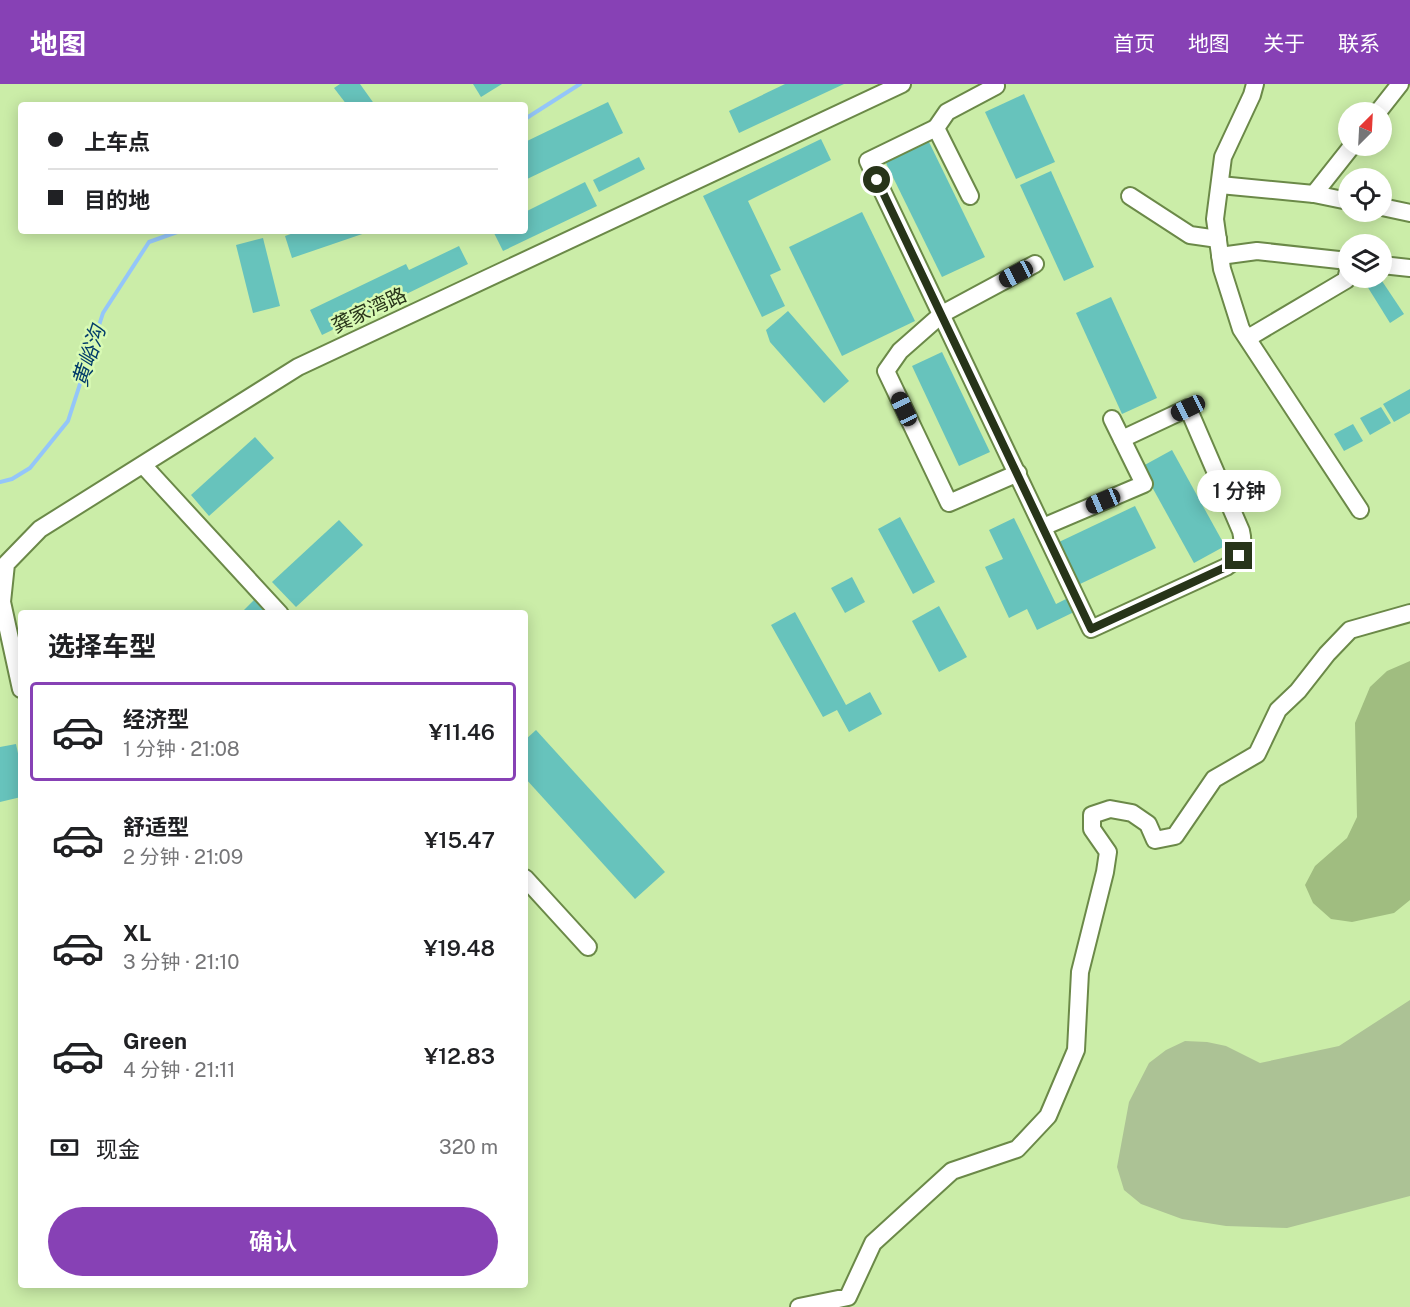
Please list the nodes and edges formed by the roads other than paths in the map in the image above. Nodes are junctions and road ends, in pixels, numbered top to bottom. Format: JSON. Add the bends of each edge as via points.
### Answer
{"nodes":[{"id":1,"x":995,"y":84,"type":"edge"},
{"id":2,"x":1255,"y":84,"type":"edge"},
{"id":3,"x":1400,"y":84,"type":"edge"},
{"id":4,"x":896,"y":85,"type":"edge"},
{"id":5,"x":1386,"y":102,"type":"edge"},
{"id":6,"x":936,"y":128,"type":"junction"},
{"id":7,"x":1344,"y":156,"type":"edge"},
{"id":8,"x":1220,"y":185,"type":"junction"},
{"id":9,"x":1314,"y":194,"type":"junction"},
{"id":10,"x":970,"y":196,"type":"dead end"},
{"id":11,"x":1130,"y":196,"type":"dead end"},
{"id":12,"x":1338,"y":199,"type":"edge"},
{"id":13,"x":1392,"y":209,"type":"edge"},
{"id":14,"x":1410,"y":213,"type":"edge"},
{"id":15,"x":1218,"y":239,"type":"junction"},
{"id":16,"x":1220,"y":256,"type":"junction"},
{"id":17,"x":1338,"y":260,"type":"edge"},
{"id":18,"x":1035,"y":264,"type":"dead end"},
{"id":19,"x":1392,"y":266,"type":"edge"},
{"id":20,"x":1410,"y":268,"type":"edge"},
{"id":21,"x":1338,"y":285,"type":"edge"},
{"id":22,"x":942,"y":314,"type":"junction"},
{"id":23,"x":1248,"y":338,"type":"junction"},
{"id":24,"x":1112,"y":419,"type":"dead end"},
{"id":25,"x":1122,"y":439,"type":"junction"},
{"id":26,"x":143,"y":465,"type":"junction"},
{"id":27,"x":1018,"y":473,"type":"junction"},
{"id":28,"x":1360,"y":510,"type":"dead end"},
{"id":29,"x":1043,"y":527,"type":"junction"},
{"id":30,"x":3,"y":565,"type":"edge"},
{"id":31,"x":276,"y":610,"type":"edge"},
{"id":32,"x":1410,"y":613,"type":"edge"},
{"id":33,"x":18,"y":674,"type":"edge"},
{"id":34,"x":528,"y":881,"type":"edge"},
{"id":35,"x":588,"y":947,"type":"dead end"},
{"id":36,"x":799,"y":1307,"type":"edge"}],
"edges":[{"from":1,"to":6,"type":"street","via":[[947,112]]},
{"from":2,"to":8,"type":"street","via":[[1224,157]]},
{"from":3,"to":5,"type":"street"},
{"from":4,"to":26,"type":"street","name":"龚家湾路","via":[[298,366]]},
{"from":6,"to":10,"type":"street"},
{"from":6,"to":22,"type":"street","via":[[868,161]]},
{"from":7,"to":9,"type":"street"},
{"from":8,"to":9,"type":"street"},
{"from":8,"to":15,"type":"street","via":[[1215,219]]},
{"from":9,"to":12,"type":"street"},
{"from":11,"to":15,"type":"street","via":[[1190,235]]},
{"from":13,"to":14,"type":"street"},
{"from":15,"to":16,"type":"street"},
{"from":16,"to":17,"type":"street","via":[[1257,251]]},
{"from":16,"to":23,"type":"street","via":[[1241,329]]},
{"from":18,"to":22,"type":"street"},
{"from":19,"to":20,"type":"street"},
{"from":21,"to":23,"type":"street"},
{"from":22,"to":27,"type":"street"},
{"from":22,"to":27,"type":"street","via":[[900,351],[886,371],[949,503]]},
{"from":23,"to":28,"type":"street"},
{"from":24,"to":25,"type":"street"},
{"from":25,"to":29,"type":"street","via":[[1144,484]]},
{"from":25,"to":29,"type":"street","via":[[1188,408],[1241,531],[1242,548],[1234,563],[1091,629]]},
{"from":26,"to":30,"type":"street","name":"龚家湾路","via":[[40,529]]},
{"from":26,"to":31,"type":"street"},
{"from":27,"to":29,"type":"street"},
{"from":30,"to":33,"type":"street","name":"龚家湾路","via":[[3,602]]},
{"from":32,"to":36,"type":"street","via":[[1350,630],[1278,710],[1257,754],[1214,779],[1175,836],[1155,840],[1148,824],[1132,813],[1110,809],[1092,815],[1092,829],[1108,852],[1080,972],[1076,1050],[1048,1116],[1017,1149],[952,1171],[873,1243],[848,1297]]},
{"from":34,"to":35,"type":"street"}]}
